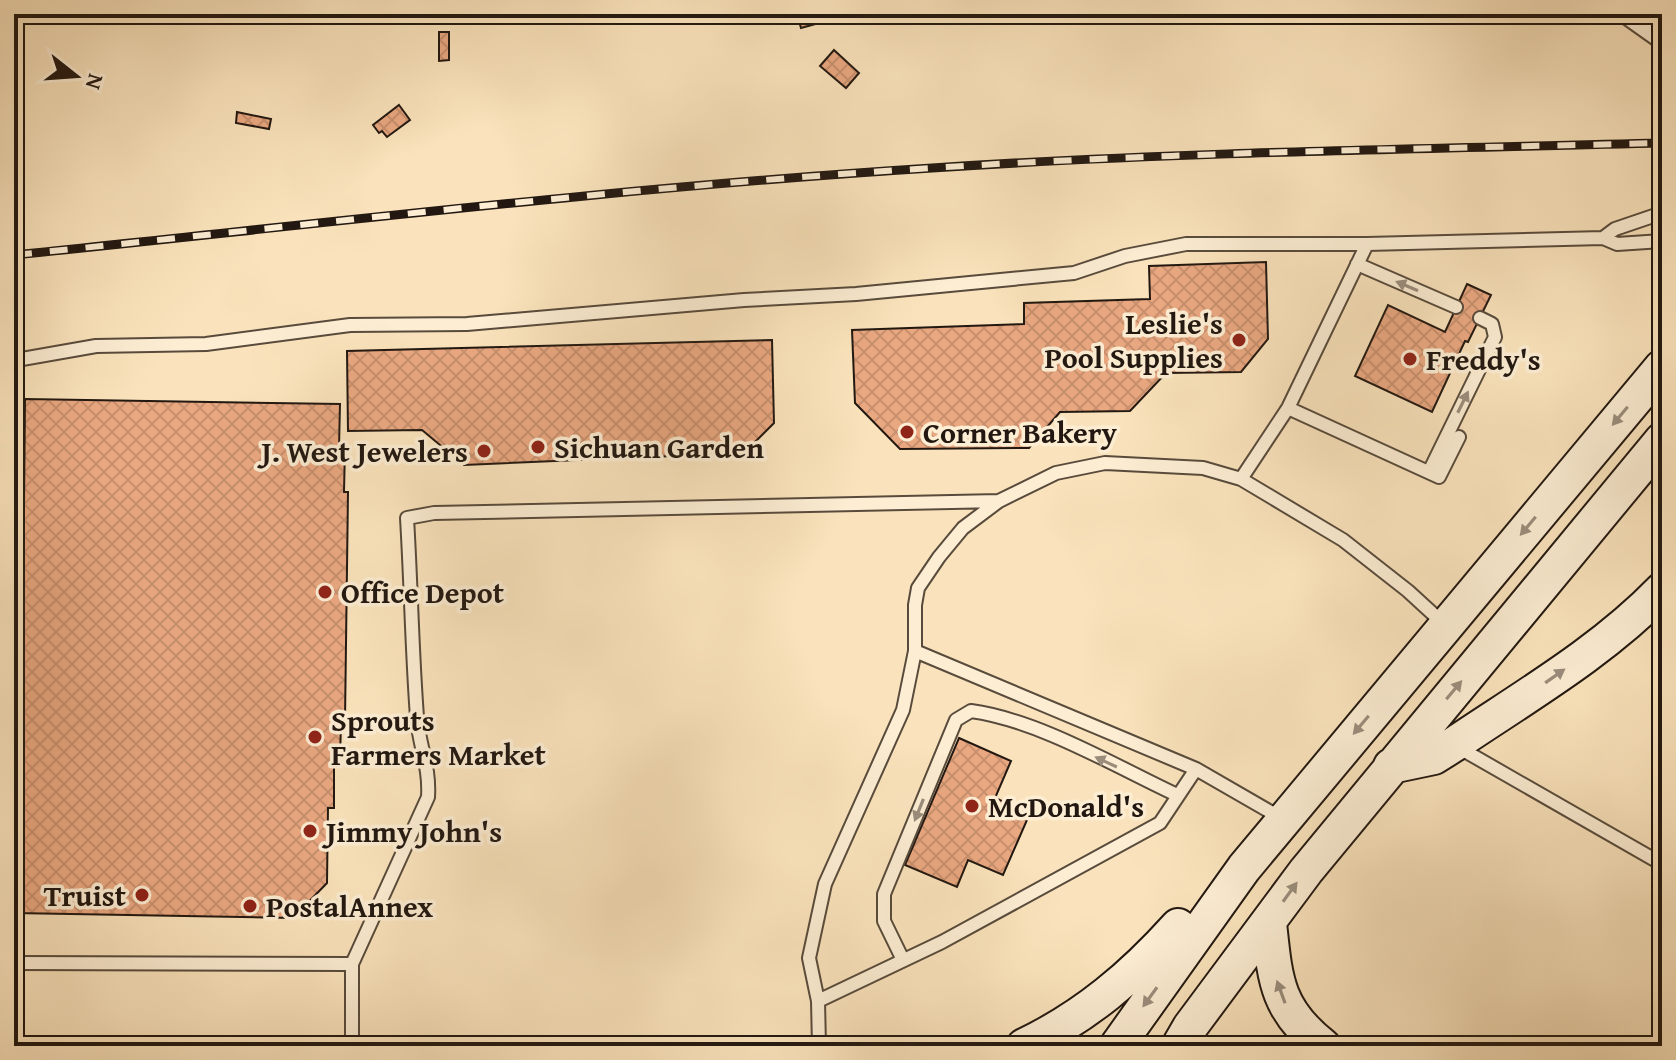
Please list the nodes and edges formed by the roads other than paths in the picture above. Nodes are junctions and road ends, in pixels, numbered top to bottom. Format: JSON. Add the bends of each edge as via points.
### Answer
{"nodes":[{"id":1,"x":1631,"y":14,"type":"edge"},
{"id":2,"x":1662,"y":36,"type":"edge"},
{"id":3,"x":1662,"y":213,"type":"edge"},
{"id":4,"x":1603,"y":238,"type":"junction"},
{"id":5,"x":1662,"y":241,"type":"edge"},
{"id":6,"x":1367,"y":244,"type":"junction"},
{"id":7,"x":1357,"y":264,"type":"junction"},
{"id":8,"x":1456,"y":307,"type":"dead end"},
{"id":9,"x":1480,"y":318,"type":"dead end"},
{"id":10,"x":14,"y":364,"type":"edge"},
{"id":11,"x":1662,"y":367,"type":"edge"},
{"id":12,"x":1288,"y":408,"type":"junction"},
{"id":13,"x":1459,"y":437,"type":"dead end"},
{"id":14,"x":1662,"y":440,"type":"edge"},
{"id":15,"x":1429,"y":472,"type":"junction"},
{"id":16,"x":1241,"y":479,"type":"junction"},
{"id":17,"x":999,"y":501,"type":"junction"},
{"id":18,"x":1662,"y":590,"type":"edge"},
{"id":19,"x":1446,"y":625,"type":"junction"},
{"id":20,"x":915,"y":651,"type":"junction"},
{"id":21,"x":1453,"y":745,"type":"junction"},
{"id":22,"x":1391,"y":766,"type":"junction"},
{"id":23,"x":1196,"y":769,"type":"junction"},
{"id":24,"x":1177,"y":795,"type":"junction"},
{"id":25,"x":1284,"y":820,"type":"junction"},
{"id":26,"x":1662,"y":864,"type":"edge"},
{"id":27,"x":1244,"y":868,"type":"junction"},
{"id":28,"x":1269,"y":923,"type":"junction"},
{"id":29,"x":903,"y":960,"type":"junction"},
{"id":30,"x":14,"y":963,"type":"edge"},
{"id":31,"x":352,"y":964,"type":"junction"},
{"id":32,"x":818,"y":1001,"type":"junction"},
{"id":33,"x":352,"y":1046,"type":"edge"},
{"id":34,"x":819,"y":1046,"type":"edge"},
{"id":35,"x":1024,"y":1046,"type":"edge"},
{"id":36,"x":1117,"y":1046,"type":"edge"},
{"id":37,"x":1179,"y":1046,"type":"edge"},
{"id":38,"x":1323,"y":1046,"type":"edge"}],
"edges":[{"from":1,"to":2,"type":"street"},
{"from":3,"to":4,"type":"lane"},
{"from":4,"to":5,"type":"lane","via":[[1617,244]]},
{"from":4,"to":6,"type":"lane"},
{"from":6,"to":7,"type":"lane"},
{"from":6,"to":10,"type":"lane","via":[[1186,244],[1074,273],[467,324],[350,325],[206,344],[96,346]]},
{"from":8,"to":7,"type":"lane","one_way":true},
{"from":7,"to":12,"type":"lane"},
{"from":15,"to":9,"type":"lane","one_way":true,"via":[[1495,337],[1492,324]]},
{"from":11,"to":19,"type":"main road","one_way":true},
{"from":12,"to":15,"type":"lane"},
{"from":12,"to":16,"type":"lane"},
{"from":13,"to":15,"type":"lane","via":[[1439,477]]},
{"from":22,"to":14,"type":"main road","one_way":true},
{"from":16,"to":17,"type":"lane","via":[[1203,468],[1105,463],[1056,473]]},
{"from":16,"to":19,"type":"lane","via":[[1343,540]]},
{"from":17,"to":20,"type":"lane","via":[[963,528],[918,588]]},
{"from":17,"to":31,"type":"lane","via":[[434,513],[407,518],[418,725],[429,774],[428,797]]},
{"from":21,"to":18,"type":"main road","one_way":true,"via":[[1582,657]]},
{"from":19,"to":25,"type":"main road","one_way":true},
{"from":20,"to":23,"type":"lane"},
{"from":20,"to":32,"type":"lane","via":[[903,710],[825,884],[809,958]]},
{"from":21,"to":22,"type":"main road","via":[[1434,757]]},
{"from":21,"to":26,"type":"lane"},
{"from":28,"to":22,"type":"main road","one_way":true},
{"from":23,"to":24,"type":"lane"},
{"from":23,"to":25,"type":"lane"},
{"from":24,"to":29,"type":"lane","via":[[1160,823]]},
{"from":24,"to":29,"type":"lane","one_way":true,"via":[[1042,731],[993,714],[971,711],[956,720],[884,894],[884,921]]},
{"from":25,"to":27,"type":"main road"},
{"from":27,"to":35,"type":"main road","via":[[1213,887],[1111,993]]},
{"from":27,"to":36,"type":"main road","one_way":true},
{"from":28,"to":37,"type":"main road"},
{"from":38,"to":28,"type":"main road","one_way":true,"via":[[1302,1029],[1284,1003],[1274,974]]},
{"from":29,"to":32,"type":"lane"},
{"from":30,"to":31,"type":"lane"},
{"from":31,"to":33,"type":"lane"},
{"from":32,"to":34,"type":"lane"}]}
